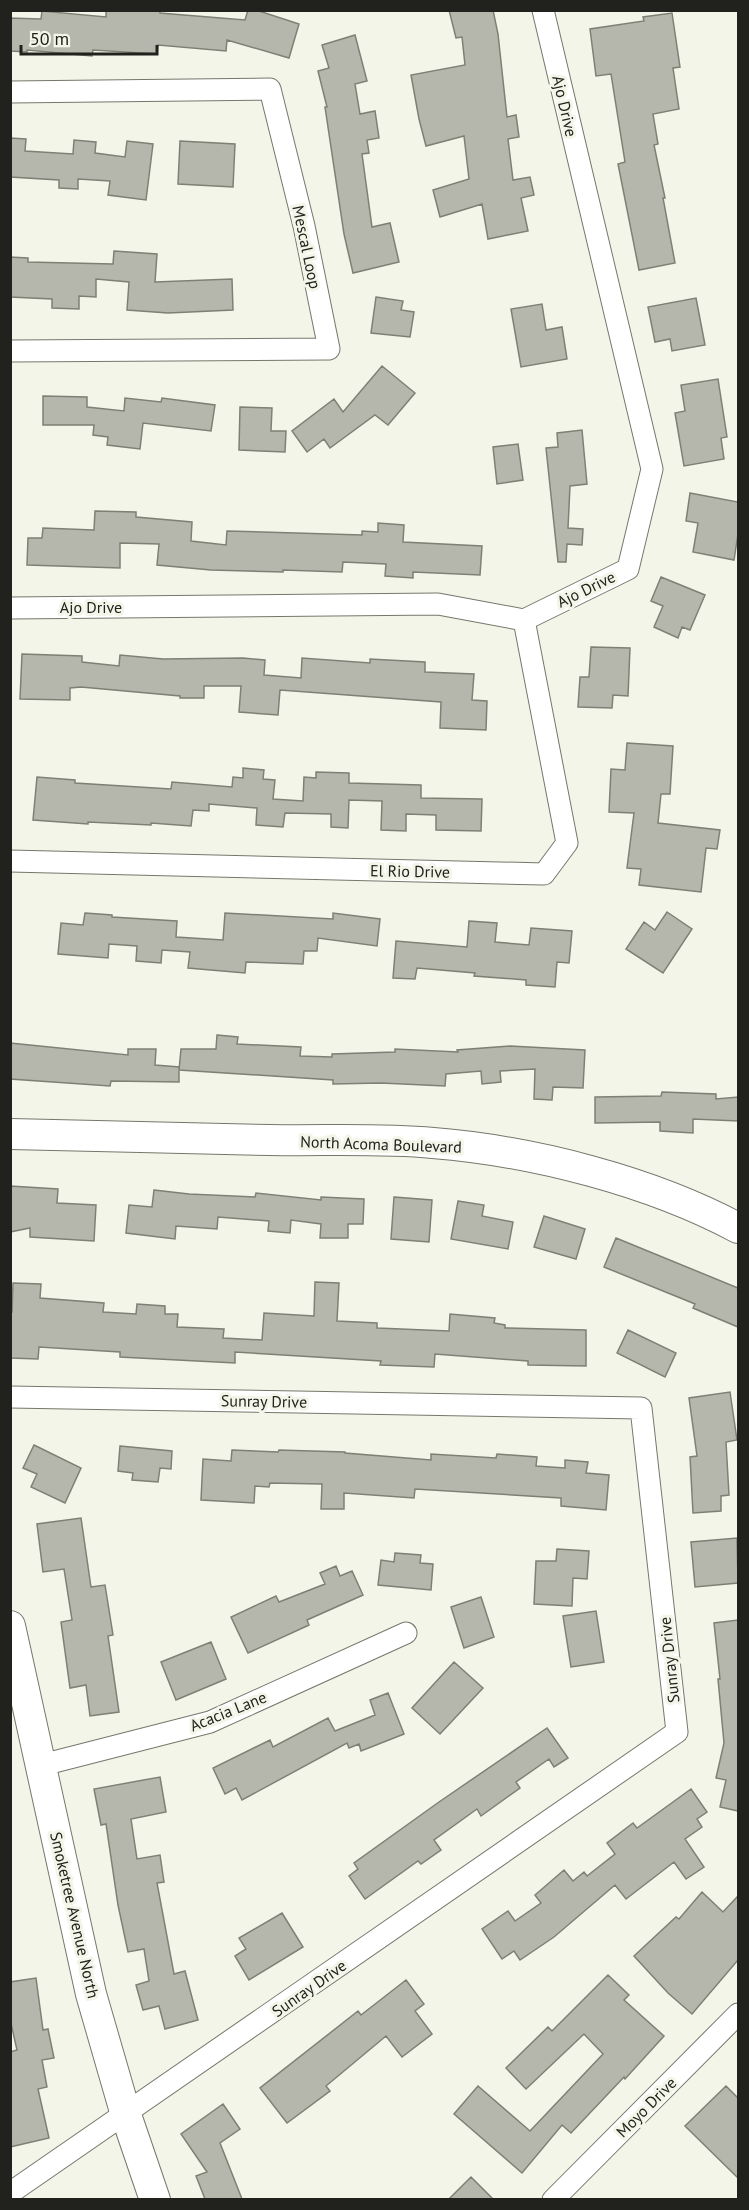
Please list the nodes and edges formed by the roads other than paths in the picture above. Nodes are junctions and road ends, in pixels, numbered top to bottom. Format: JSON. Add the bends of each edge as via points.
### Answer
{"nodes":[{"id":1,"x":543,"y":10,"type":"edge"},
{"id":2,"x":10,"y":92,"type":"edge"},
{"id":3,"x":10,"y":351,"type":"edge"},
{"id":4,"x":10,"y":608,"type":"edge"},
{"id":5,"x":524,"y":620,"type":"junction"},
{"id":6,"x":10,"y":861,"type":"edge"},
{"id":7,"x":10,"y":1134,"type":"edge"},
{"id":8,"x":738,"y":1227,"type":"edge"},
{"id":9,"x":10,"y":1397,"type":"edge"},
{"id":10,"x":10,"y":1626,"type":"edge"},
{"id":11,"x":406,"y":1633,"type":"dead end"},
{"id":12,"x":42,"y":1765,"type":"junction"},
{"id":13,"x":738,"y":2014,"type":"edge"},
{"id":14,"x":126,"y":2115,"type":"junction"},
{"id":15,"x":10,"y":2193,"type":"edge"},
{"id":16,"x":155,"y":2199,"type":"edge"},
{"id":17,"x":553,"y":2199,"type":"edge"}],
"edges":[{"from":1,"to":5,"type":"street","name":"Ajo Drive","via":[[652,469],[628,569]]},
{"from":2,"to":3,"type":"street","name":"Mescal Loop","via":[[270,88],[329,349]]},
{"from":4,"to":5,"type":"street","name":"Ajo Drive","via":[[438,604]]},
{"from":5,"to":6,"type":"street","name":"El Rio Drive","via":[[567,843],[544,874]]},
{"from":7,"to":8,"type":"main road","name":"North Acoma Boulevard","via":[[454,1145],[508,1152],[585,1170],[657,1192]]},
{"from":9,"to":14,"type":"street","name":"Sunray Drive","via":[[641,1408],[677,1732]]},
{"from":10,"to":12,"type":"main road","name":"Smoketree Avenue North"},
{"from":11,"to":12,"type":"street","name":"Acacia Lane","via":[[210,1722]]},
{"from":12,"to":14,"type":"main road","name":"Smoketree Avenue North","via":[[91,1994]]},
{"from":13,"to":17,"type":"street","name":"Moyo Drive"},
{"from":14,"to":15,"type":"street","name":"Sunray Drive"},
{"from":14,"to":16,"type":"main road","name":"Smoketree Avenue North"}]}
